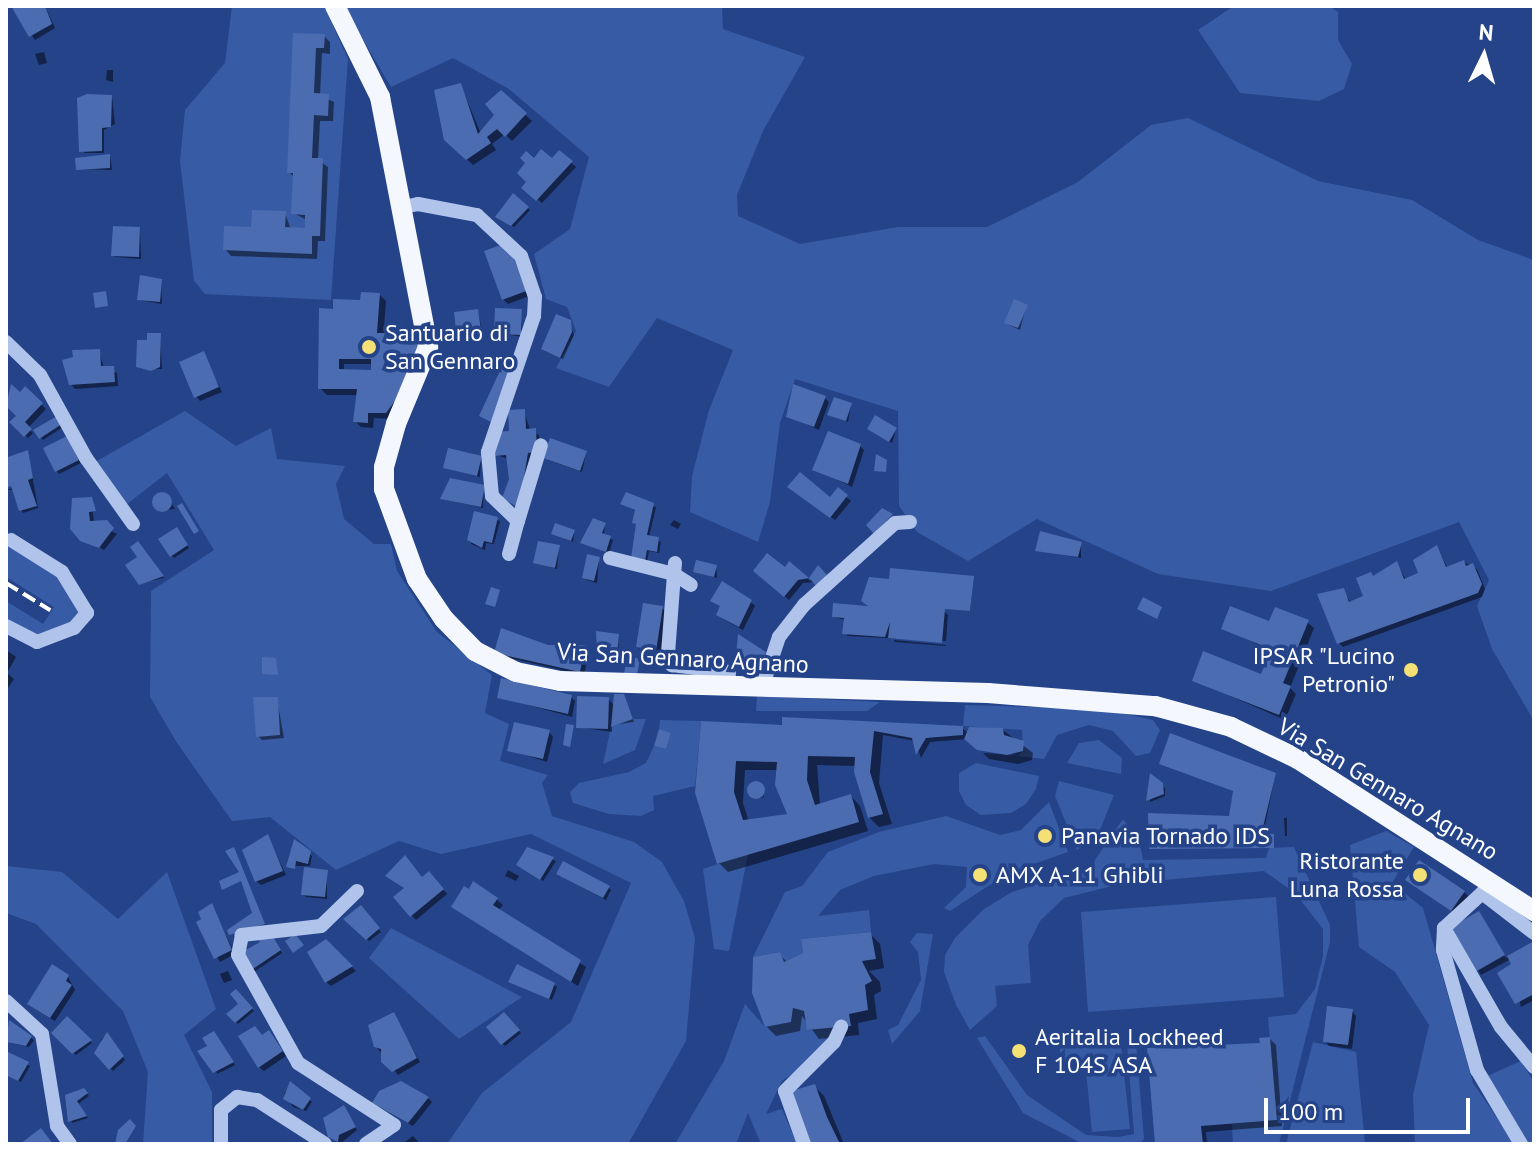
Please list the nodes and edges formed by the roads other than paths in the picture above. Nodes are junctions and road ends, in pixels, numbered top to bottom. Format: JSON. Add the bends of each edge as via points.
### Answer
{"nodes":[{"id":1,"x":335,"y":6,"type":"edge"},
{"id":2,"x":403,"y":207,"type":"junction"},
{"id":3,"x":6,"y":342,"type":"edge"},
{"id":4,"x":541,"y":445,"type":"dead end"},
{"id":5,"x":518,"y":521,"type":"junction"},
{"id":6,"x":910,"y":522,"type":"dead end"},
{"id":7,"x":133,"y":524,"type":"dead end"},
{"id":8,"x":11,"y":540,"type":"dead end"},
{"id":9,"x":509,"y":554,"type":"dead end"},
{"id":10,"x":610,"y":558,"type":"dead end"},
{"id":11,"x":675,"y":568,"type":"junction"},
{"id":12,"x":691,"y":585,"type":"dead end"},
{"id":13,"x":6,"y":626,"type":"edge"},
{"id":14,"x":728,"y":686,"type":"junction"},
{"id":15,"x":762,"y":688,"type":"junction"},
{"id":16,"x":1488,"y":888,"type":"junction"},
{"id":17,"x":357,"y":891,"type":"dead end"},
{"id":18,"x":1529,"y":906,"type":"edge"},
{"id":19,"x":1444,"y":928,"type":"junction"},
{"id":20,"x":1534,"y":933,"type":"edge"},
{"id":21,"x":6,"y":1001,"type":"edge"},
{"id":22,"x":841,"y":1027,"type":"dead end"},
{"id":23,"x":1534,"y":1067,"type":"edge"},
{"id":24,"x":70,"y":1144,"type":"edge"},
{"id":25,"x":221,"y":1144,"type":"edge"},
{"id":26,"x":325,"y":1144,"type":"edge"},
{"id":27,"x":366,"y":1144,"type":"edge"},
{"id":28,"x":804,"y":1144,"type":"edge"},
{"id":29,"x":1521,"y":1144,"type":"edge"}],
"edges":[{"from":1,"to":2,"type":"main road","name":"Via San Gennaro Agnano","via":[[380,97]]},
{"from":2,"to":5,"type":"street","via":[[418,204],[477,215],[521,256],[535,297],[534,316],[488,452],[492,496]]},
{"from":2,"to":14,"type":"main road","name":"Via San Gennaro Agnano","via":[[428,347],[396,424],[384,489],[412,568],[444,619],[475,651],[516,672],[560,681]]},
{"from":3,"to":7,"type":"street","via":[[40,375],[86,458]]},
{"from":4,"to":5,"type":"street"},
{"from":5,"to":9,"type":"street"},
{"from":6,"to":15,"type":"street","via":[[895,523],[804,605],[779,637]]},
{"from":8,"to":13,"type":"street","via":[[62,572],[87,613],[74,628],[37,642]]},
{"from":10,"to":11,"type":"street"},
{"from":11,"to":12,"type":"street"},
{"from":11,"to":14,"type":"street","via":[[668,653],[672,665],[729,672]]},
{"from":14,"to":15,"type":"main road","name":"Via San Gennaro Agnano"},
{"from":15,"to":16,"type":"main road","name":"Via San Gennaro Agnano","via":[[1105,699],[1155,706],[1231,727],[1298,759]]},
{"from":16,"to":18,"type":"main road","name":"Via San Gennaro Agnano"},
{"from":16,"to":19,"type":"street"},
{"from":16,"to":20,"type":"street"},
{"from":17,"to":27,"type":"street","via":[[321,926],[242,935],[238,955],[298,1063],[394,1125]]},
{"from":19,"to":23,"type":"street","via":[[1501,1027]]},
{"from":19,"to":29,"type":"street","via":[[1443,950],[1477,1070]]},
{"from":21,"to":24,"type":"street","via":[[42,1034],[57,1126]]},
{"from":22,"to":28,"type":"street","via":[[834,1042],[785,1091]]},
{"from":25,"to":26,"type":"street","via":[[221,1110],[237,1097],[257,1100]]}]}
